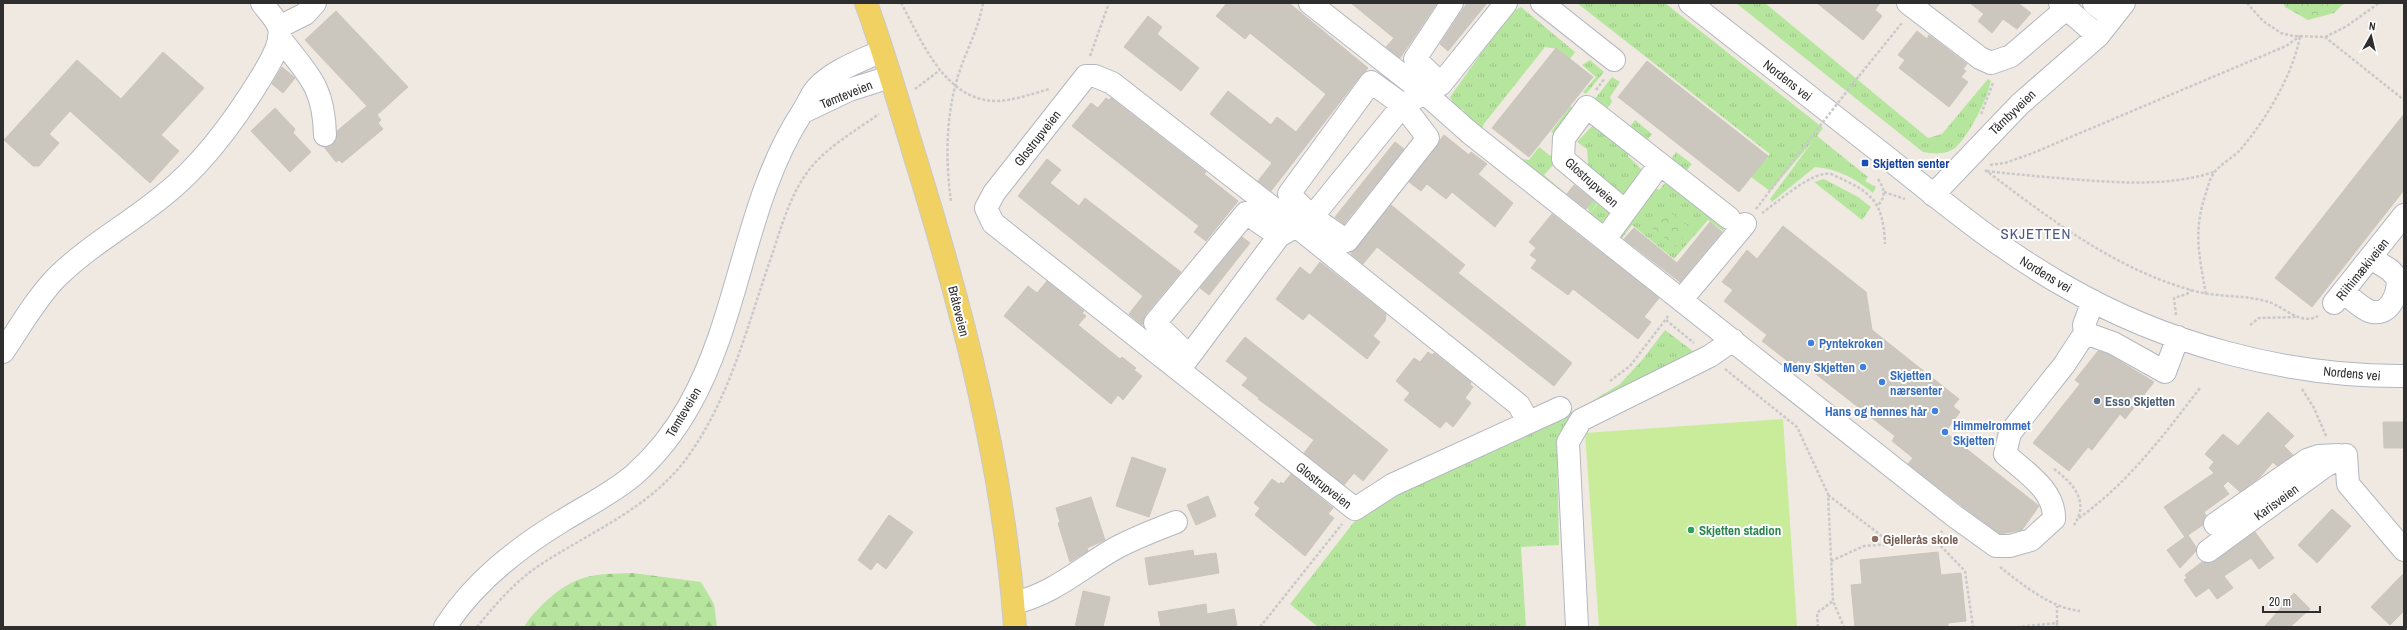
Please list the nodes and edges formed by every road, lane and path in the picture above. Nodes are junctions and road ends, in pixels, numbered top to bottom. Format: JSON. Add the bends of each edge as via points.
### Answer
{"nodes":[{"id":1,"x":262,"y":3,"type":"edge"},
{"id":2,"x":315,"y":3,"type":"edge"},
{"id":3,"x":866,"y":3,"type":"edge"},
{"id":4,"x":901,"y":3,"type":"edge"},
{"id":5,"x":983,"y":3,"type":"edge"},
{"id":6,"x":1109,"y":3,"type":"edge"},
{"id":7,"x":1310,"y":3,"type":"edge"},
{"id":8,"x":1452,"y":3,"type":"edge"},
{"id":9,"x":1506,"y":3,"type":"edge"},
{"id":10,"x":1542,"y":3,"type":"edge"},
{"id":11,"x":1690,"y":3,"type":"edge"},
{"id":12,"x":2094,"y":3,"type":"edge"},
{"id":13,"x":2247,"y":3,"type":"edge"},
{"id":14,"x":2379,"y":3,"type":"edge"},
{"id":15,"x":1913,"y":5,"type":"edge"},
{"id":16,"x":2063,"y":6,"type":"edge"},
{"id":17,"x":2118,"y":11,"type":"edge"},
{"id":18,"x":279,"y":32,"type":"junction"},
{"id":19,"x":2098,"y":36,"type":"junction"},
{"id":20,"x":2300,"y":36,"type":"junction"},
{"id":21,"x":2325,"y":37,"type":"junction"},
{"id":22,"x":882,"y":51,"type":"junction"},
{"id":23,"x":1996,"y":63,"type":"junction"},
{"id":24,"x":1612,"y":66,"type":"joint"},
{"id":25,"x":940,"y":70,"type":"junction"},
{"id":26,"x":890,"y":76,"type":"junction"},
{"id":27,"x":1083,"y":79,"type":"junction"},
{"id":28,"x":956,"y":86,"type":"junction"},
{"id":29,"x":1433,"y":89,"type":"junction"},
{"id":30,"x":912,"y":91,"type":"dead end"},
{"id":31,"x":1592,"y":96,"type":"dead end"},
{"id":32,"x":2404,"y":100,"type":"edge"},
{"id":33,"x":1403,"y":105,"type":"junction"},
{"id":34,"x":803,"y":112,"type":"junction"},
{"id":35,"x":1980,"y":116,"type":"dead end"},
{"id":36,"x":325,"y":135,"type":"dead end"},
{"id":37,"x":1660,"y":164,"type":"junction"},
{"id":38,"x":1980,"y":166,"type":"dead end"},
{"id":39,"x":1984,"y":166,"type":"dead end"},
{"id":40,"x":1986,"y":171,"type":"junction"},
{"id":41,"x":2214,"y":172,"type":"junction"},
{"id":42,"x":1878,"y":179,"type":"dead end"},
{"id":43,"x":1933,"y":195,"type":"junction"},
{"id":44,"x":1878,"y":205,"type":"junction"},
{"id":45,"x":1625,"y":212,"type":"junction"},
{"id":46,"x":2404,"y":215,"type":"edge"},
{"id":47,"x":1737,"y":221,"type":"junction"},
{"id":48,"x":1295,"y":226,"type":"junction"},
{"id":49,"x":1605,"y":239,"type":"junction"},
{"id":50,"x":1885,"y":244,"type":"dead end"},
{"id":51,"x":2371,"y":258,"type":"junction"},
{"id":52,"x":2191,"y":290,"type":"junction"},
{"id":53,"x":2206,"y":294,"type":"junction"},
{"id":54,"x":2339,"y":298,"type":"junction"},
{"id":55,"x":1682,"y":299,"type":"junction"},
{"id":56,"x":2093,"y":301,"type":"junction"},
{"id":57,"x":2298,"y":317,"type":"junction"},
{"id":58,"x":1666,"y":320,"type":"junction"},
{"id":59,"x":2250,"y":325,"type":"dead end"},
{"id":60,"x":2085,"y":333,"type":"junction"},
{"id":61,"x":2178,"y":337,"type":"junction"},
{"id":62,"x":1733,"y":340,"type":"junction"},
{"id":63,"x":3,"y":352,"type":"edge"},
{"id":64,"x":1710,"y":356,"type":"junction"},
{"id":65,"x":1184,"y":363,"type":"junction"},
{"id":66,"x":2404,"y":376,"type":"edge"},
{"id":67,"x":1608,"y":383,"type":"dead end"},
{"id":68,"x":2301,"y":384,"type":"dead end"},
{"id":69,"x":2200,"y":388,"type":"dead end"},
{"id":70,"x":1560,"y":408,"type":"dead end"},
{"id":71,"x":1528,"y":422,"type":"junction"},
{"id":72,"x":2346,"y":455,"type":"junction"},
{"id":73,"x":1828,"y":494,"type":"junction"},
{"id":74,"x":1356,"y":509,"type":"junction"},
{"id":75,"x":2079,"y":518,"type":"dead end"},
{"id":76,"x":1176,"y":522,"type":"dead end"},
{"id":77,"x":2215,"y":524,"type":"dead end"},
{"id":78,"x":1891,"y":543,"type":"junction"},
{"id":79,"x":2404,"y":550,"type":"edge"},
{"id":80,"x":2208,"y":551,"type":"dead end"},
{"id":81,"x":1830,"y":561,"type":"junction"},
{"id":82,"x":1998,"y":565,"type":"dead end"},
{"id":83,"x":1833,"y":601,"type":"junction"},
{"id":84,"x":1013,"y":603,"type":"junction"},
{"id":85,"x":2057,"y":606,"type":"junction"},
{"id":86,"x":2080,"y":611,"type":"dead end"},
{"id":87,"x":2057,"y":623,"type":"junction"},
{"id":88,"x":445,"y":627,"type":"edge"},
{"id":89,"x":1015,"y":627,"type":"edge"},
{"id":90,"x":1260,"y":627,"type":"edge"},
{"id":91,"x":1577,"y":627,"type":"edge"},
{"id":92,"x":1818,"y":627,"type":"edge"},
{"id":93,"x":1844,"y":627,"type":"edge"},
{"id":94,"x":1973,"y":627,"type":"edge"},
{"id":95,"x":2017,"y":627,"type":"edge"},
{"id":96,"x":2057,"y":627,"type":"edge"}],
"edges":[{"from":1,"to":18,"type":"street"},
{"from":2,"to":18,"type":"street","via":[[305,14]]},
{"from":3,"to":22,"type":"main road","name":"Bråteveien"},
{"from":4,"to":25,"type":"path"},
{"from":5,"to":28,"type":"path"},
{"from":6,"to":27,"type":"path"},
{"from":7,"to":29,"type":"street"},
{"from":8,"to":29,"type":"street","via":[[1415,59]]},
{"from":9,"to":29,"type":"street"},
{"from":10,"to":24,"type":"street"},
{"from":11,"to":43,"type":"street","name":"Nordens vei"},
{"from":12,"to":17,"type":"street"},
{"from":13,"to":20,"type":"path","via":[[2263,21],[2281,33]]},
{"from":14,"to":21,"type":"path","via":[[2347,26]]},
{"from":15,"to":23,"type":"street","via":[[1986,62]]},
{"from":15,"to":47,"type":"path","bridge":true,"via":[[1798,154]]},
{"from":16,"to":19,"type":"street"},
{"from":16,"to":23,"type":"street","via":[[2011,56]]},
{"from":17,"to":19,"type":"street","name":"Tårnbyveien"},
{"from":18,"to":36,"type":"street","via":[[316,85],[325,111]]},
{"from":18,"to":63,"type":"street","via":[[268,65],[246,102],[190,171],[166,194],[80,257],[55,280],[38,300]]},
{"from":19,"to":43,"type":"street","name":"Tårnbyveien","via":[[2020,104]]},
{"from":20,"to":21,"type":"path"},
{"from":20,"to":39,"type":"path","via":[[2286,46],[2033,153],[2005,163]]},
{"from":20,"to":41,"type":"path","via":[[2298,49],[2284,80],[2251,136],[2228,162]]},
{"from":21,"to":32,"type":"path"},
{"from":22,"to":26,"type":"main road","name":"Bråteveien"},
{"from":22,"to":34,"type":"street","name":"Tømteveien","via":[[831,76],[816,88]]},
{"from":23,"to":35,"type":"path","via":[[1989,95]]},
{"from":24,"to":31,"type":"path"},
{"from":25,"to":28,"type":"path"},
{"from":25,"to":30,"type":"path"},
{"from":26,"to":34,"type":"street","name":"Tømteveien","via":[[849,90]]},
{"from":26,"to":84,"type":"main road","name":"Bråteveien","via":[[938,232],[977,384],[1000,497]]},
{"from":27,"to":28,"type":"path","via":[[996,101],[982,99]]},
{"from":27,"to":48,"type":"street","via":[[1095,76],[1112,83]]},
{"from":27,"to":65,"type":"street","name":"Glostrupveien","via":[[994,193],[986,208],[993,223]]},
{"from":29,"to":33,"type":"street"},
{"from":29,"to":49,"type":"street","via":[[1470,133]]},
{"from":33,"to":48,"type":"street"},
{"from":33,"to":48,"type":"street","via":[[1371,82],[1289,194]]},
{"from":33,"to":48,"type":"street","via":[[1428,138],[1347,240]]},
{"from":34,"to":88,"type":"street","name":"Tømteveien","via":[[786,138],[772,167],[710,358],[697,390],[677,425],[656,453],[633,475],[540,534],[503,562],[466,598]]},
{"from":37,"to":45,"type":"street","name":"Glostrupveien"},
{"from":37,"to":45,"type":"street","name":"Glostrupveien","via":[[1588,107],[1564,138],[1563,159]]},
{"from":37,"to":47,"type":"street","name":"Glostrupveien"},
{"from":38,"to":40,"type":"path"},
{"from":40,"to":41,"type":"path","via":[[2156,183],[2181,181]]},
{"from":40,"to":52,"type":"path","via":[[2092,246],[2131,268]]},
{"from":41,"to":53,"type":"path","via":[[2202,203],[2197,233],[2198,256]]},
{"from":42,"to":44,"type":"path","via":[[1884,192]]},
{"from":43,"to":56,"type":"street","name":"Nordens vei","via":[[2020,259]]},
{"from":44,"to":47,"type":"path","via":[[1857,187],[1825,173],[1814,175]]},
{"from":44,"to":50,"type":"path","via":[[1884,221]]},
{"from":45,"to":49,"type":"street","name":"Glostrupveien"},
{"from":46,"to":51,"type":"street","name":"Riihimækiveien"},
{"from":47,"to":55,"type":"street"},
{"from":48,"to":65,"type":"street"},
{"from":48,"to":65,"type":"street","via":[[1246,212],[1155,323]]},
{"from":48,"to":71,"type":"street","via":[[1519,406]]},
{"from":49,"to":55,"type":"street"},
{"from":51,"to":54,"type":"street","name":"Riihimækiveien"},
{"from":51,"to":54,"type":"street","via":[[2390,270],[2398,279],[2398,289],[2392,302],[2384,310],[2370,311]]},
{"from":52,"to":53,"type":"path"},
{"from":52,"to":61,"type":"path","via":[[2174,298]]},
{"from":53,"to":57,"type":"path","via":[[2269,302]]},
{"from":54,"to":57,"type":"path","via":[[2314,318]]},
{"from":55,"to":58,"type":"path"},
{"from":55,"to":62,"type":"street"},
{"from":56,"to":60,"type":"street","via":[[2084,325]]},
{"from":56,"to":61,"type":"street","name":"Nordens vei"},
{"from":57,"to":59,"type":"path","via":[[2259,318]]},
{"from":58,"to":64,"type":"path"},
{"from":58,"to":67,"type":"path","via":[[1630,366]]},
{"from":60,"to":61,"type":"street","via":[[2113,343],[2165,372]]},
{"from":60,"to":62,"type":"street","via":[[2064,365],[2010,433],[2005,454],[2046,492],[2054,508],[2054,519],[2031,540],[2010,546],[1996,546],[1953,515]]},
{"from":61,"to":66,"type":"street","name":"Nordens vei","via":[[2232,353],[2296,367],[2343,374]]},
{"from":62,"to":64,"type":"street"},
{"from":64,"to":73,"type":"path","via":[[1797,427]]},
{"from":64,"to":91,"type":"street","via":[[1582,420],[1568,442]]},
{"from":65,"to":74,"type":"street","name":"Glostrupveien"},
{"from":68,"to":72,"type":"path","via":[[2325,435]]},
{"from":69,"to":75,"type":"path","via":[[2128,477],[2105,499]]},
{"from":70,"to":71,"type":"street","name":"Glostrupveien"},
{"from":71,"to":74,"type":"street","name":"Glostrupveien","via":[[1392,485]]},
{"from":72,"to":77,"type":"street","name":"Karisveien","via":[[2319,456],[2307,460]]},
{"from":72,"to":79,"type":"street","via":[[2348,484]]},
{"from":72,"to":80,"type":"street","name":"Karisveien","via":[[2325,466]]},
{"from":73,"to":78,"type":"path"},
{"from":73,"to":81,"type":"path"},
{"from":74,"to":90,"type":"path"},
{"from":76,"to":84,"type":"street","via":[[1114,550],[1034,597]]},
{"from":78,"to":81,"type":"path","via":[[1864,546]]},
{"from":78,"to":94,"type":"path","via":[[1936,541],[1957,562],[1965,571]]},
{"from":81,"to":83,"type":"path"},
{"from":82,"to":85,"type":"path"},
{"from":83,"to":92,"type":"path","via":[[1817,613]]},
{"from":83,"to":93,"type":"path"},
{"from":84,"to":89,"type":"main road","name":"Bråteveien"},
{"from":85,"to":86,"type":"path"},
{"from":85,"to":87,"type":"path"},
{"from":87,"to":95,"type":"path"},
{"from":87,"to":96,"type":"path"}]}
